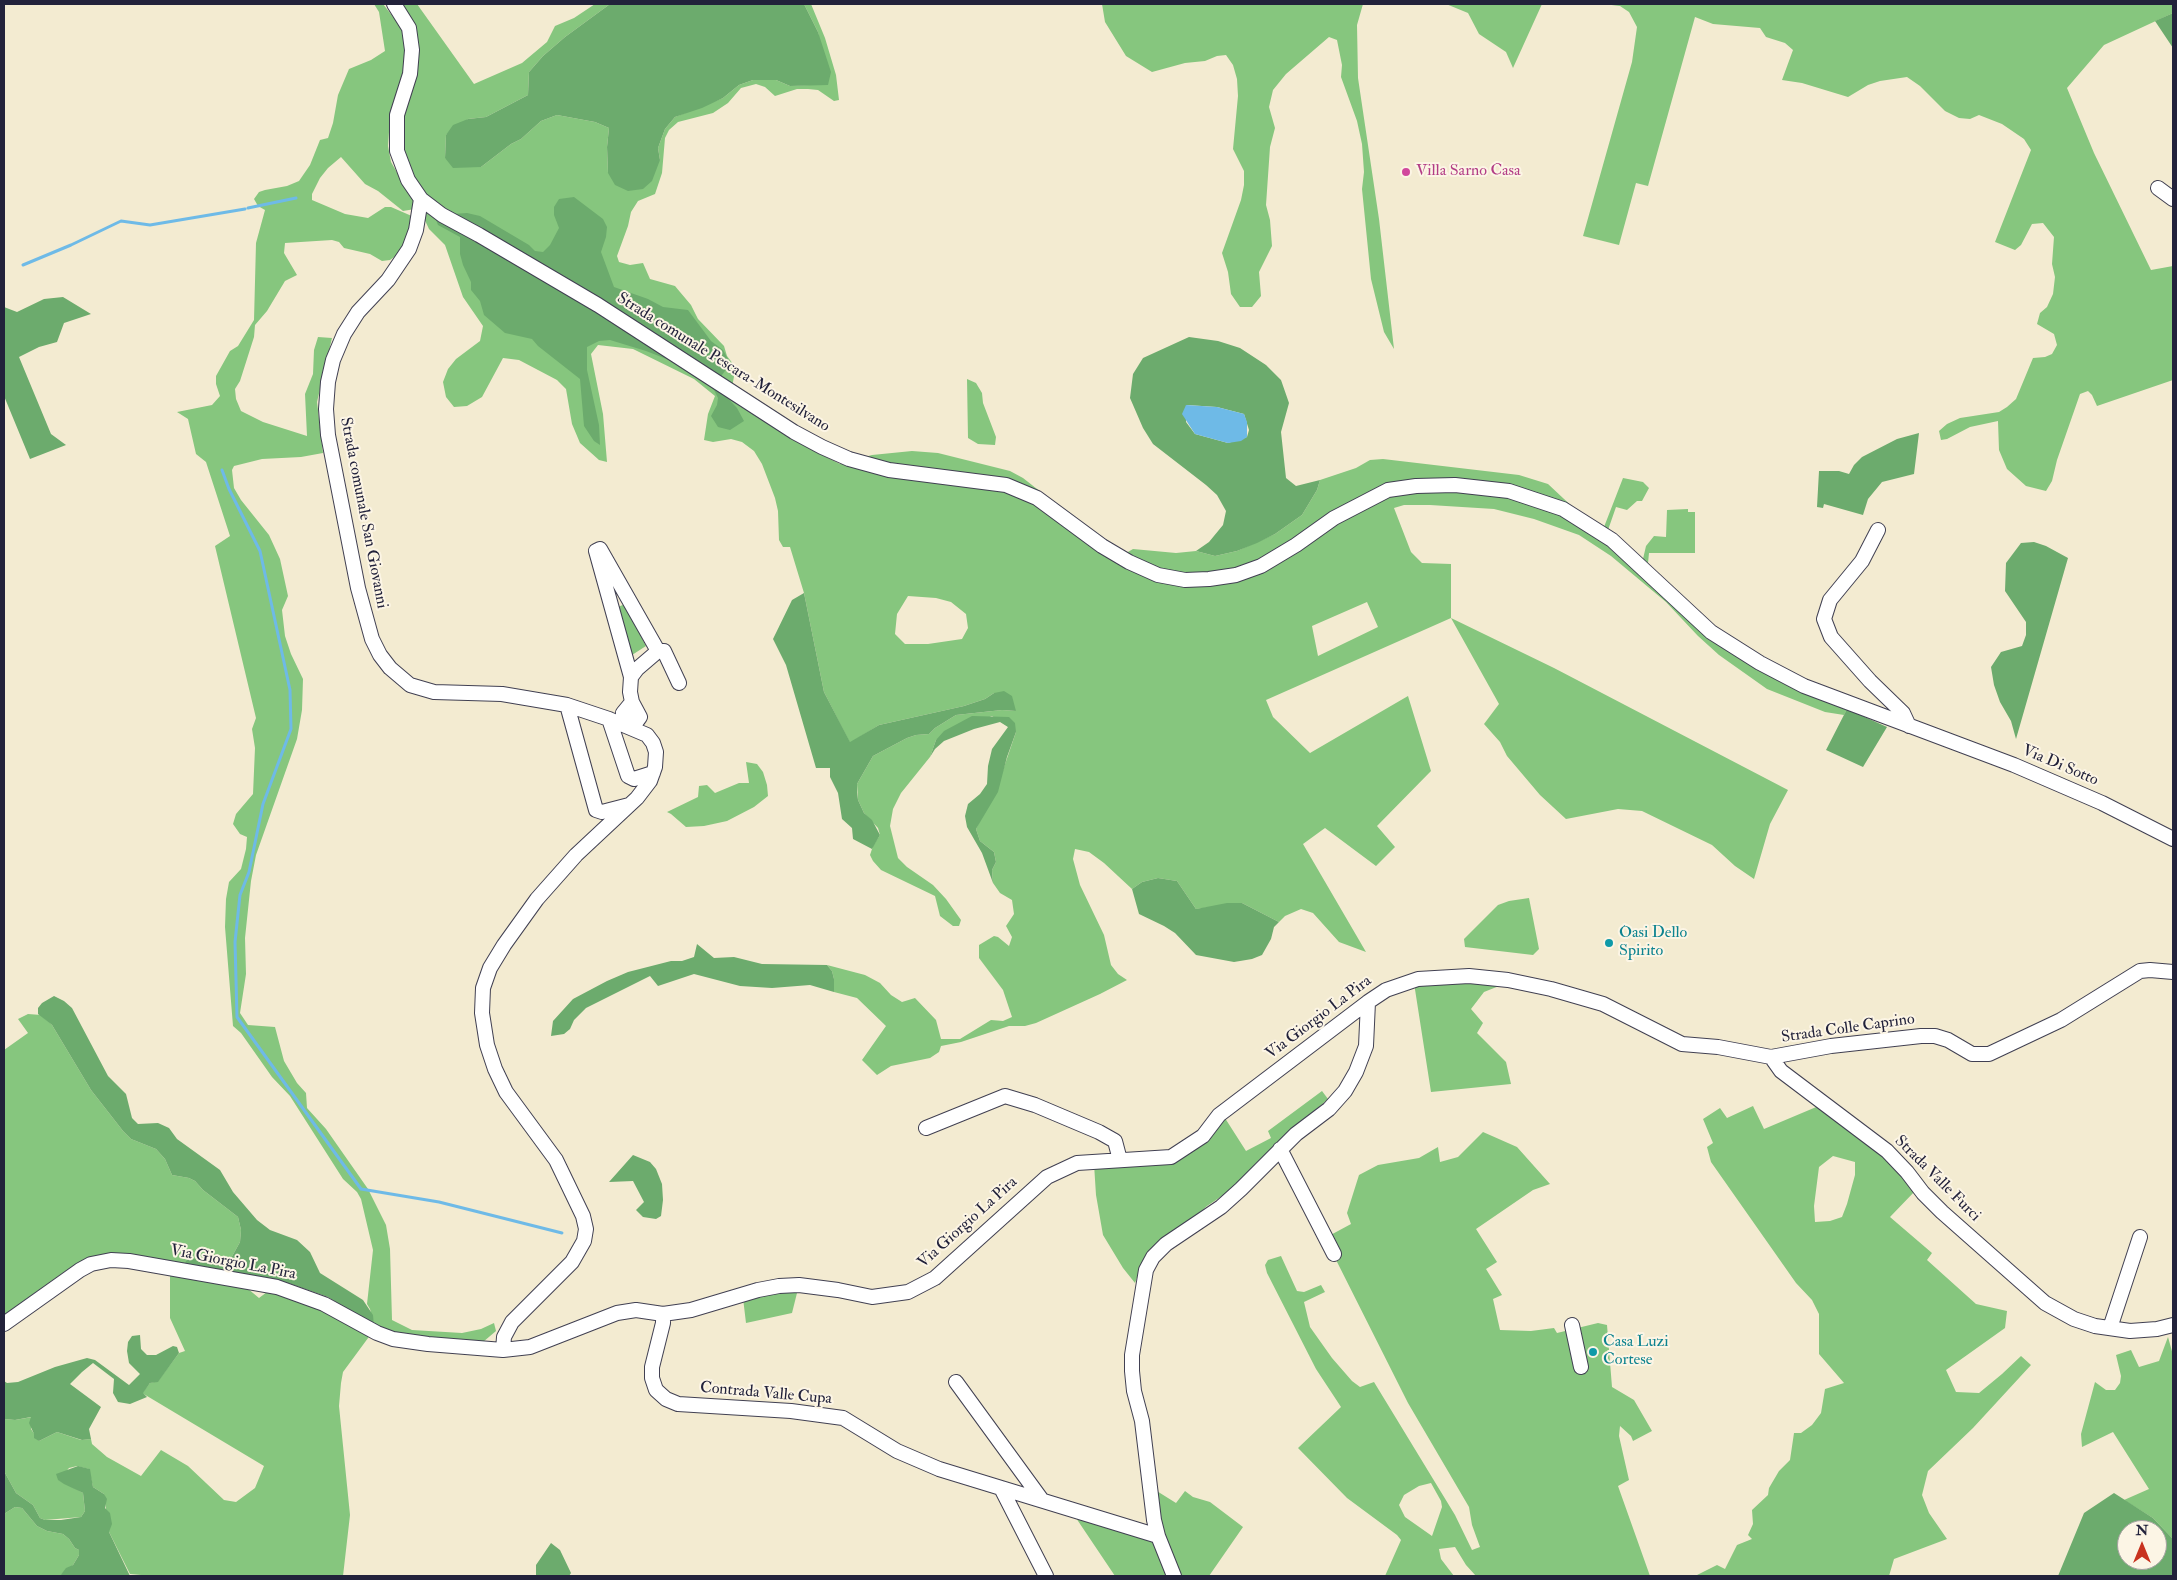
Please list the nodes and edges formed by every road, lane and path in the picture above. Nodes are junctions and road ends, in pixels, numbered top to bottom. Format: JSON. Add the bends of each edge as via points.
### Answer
{"nodes":[{"id":1,"x":394,"y":4,"type":"edge"},
{"id":2,"x":2158,"y":188,"type":"dead end"},
{"id":3,"x":420,"y":199,"type":"junction"},
{"id":4,"x":2173,"y":199,"type":"edge"},
{"id":5,"x":1878,"y":530,"type":"dead end"},
{"id":6,"x":658,"y":651,"type":"junction"},
{"id":7,"x":631,"y":677,"type":"junction"},
{"id":8,"x":679,"y":683,"type":"dead end"},
{"id":9,"x":567,"y":705,"type":"junction"},
{"id":10,"x":609,"y":719,"type":"junction"},
{"id":11,"x":1909,"y":726,"type":"junction"},
{"id":12,"x":632,"y":728,"type":"junction"},
{"id":13,"x":1929,"y":733,"type":"joint"},
{"id":14,"x":653,"y":773,"type":"junction"},
{"id":15,"x":630,"y":805,"type":"junction"},
{"id":16,"x":2173,"y":839,"type":"edge"},
{"id":17,"x":2173,"y":972,"type":"edge"},
{"id":18,"x":1368,"y":1002,"type":"junction"},
{"id":19,"x":1771,"y":1057,"type":"junction"},
{"id":20,"x":926,"y":1128,"type":"dead end"},
{"id":21,"x":1280,"y":1149,"type":"junction"},
{"id":22,"x":1120,"y":1160,"type":"junction"},
{"id":23,"x":2140,"y":1237,"type":"dead end"},
{"id":24,"x":1334,"y":1254,"type":"dead end"},
{"id":25,"x":663,"y":1314,"type":"junction"},
{"id":26,"x":4,"y":1324,"type":"edge"},
{"id":27,"x":1572,"y":1325,"type":"dead end"},
{"id":28,"x":2173,"y":1325,"type":"edge"},
{"id":29,"x":2110,"y":1328,"type":"junction"},
{"id":30,"x":503,"y":1350,"type":"junction"},
{"id":31,"x":1580,"y":1367,"type":"dead end"},
{"id":32,"x":956,"y":1382,"type":"dead end"},
{"id":33,"x":1001,"y":1488,"type":"junction"},
{"id":34,"x":1042,"y":1500,"type":"junction"},
{"id":35,"x":1154,"y":1520,"type":"junction"},
{"id":36,"x":1144,"y":1530,"type":"junction"},
{"id":37,"x":1158,"y":1536,"type":"junction"},
{"id":38,"x":1046,"y":1576,"type":"edge"},
{"id":39,"x":1174,"y":1576,"type":"edge"}],
"edges":[{"from":1,"to":3,"type":"street","name":"Strada comunale Pescara-Montesilvano","via":[[409,28],[412,43],[410,74],[397,115],[397,151],[408,180]]},
{"from":2,"to":4,"type":"street"},
{"from":3,"to":9,"type":"street","name":"Strada comunale San Giovanni","via":[[416,230],[409,249],[344,334],[328,382],[328,436],[366,623],[380,655],[410,685],[434,692],[509,695]]},
{"from":3,"to":11,"type":"street","name":"Strada comunale Pescara-Montesilvano","via":[[598,305],[822,447],[849,459],[889,470],[1006,485],[1037,498],[1102,546],[1158,575],[1185,580],[1209,579],[1236,575],[1261,566],[1334,518],[1388,490],[1455,485],[1509,491],[1563,509],[1612,540],[1711,632],[1760,662],[1804,686]]},
{"from":5,"to":11,"type":"street","via":[[1862,561],[1830,600],[1824,619],[1831,637],[1904,714]]},
{"from":6,"to":7,"type":"street"},
{"from":6,"to":7,"type":"street","via":[[600,549],[596,551]]},
{"from":6,"to":8,"type":"street","via":[[664,651]]},
{"from":7,"to":12,"type":"street","via":[[632,702],[640,716]]},
{"from":9,"to":10,"type":"street","name":"Strada comunale San Giovanni"},
{"from":9,"to":15,"type":"street","via":[[596,810],[602,812]]},
{"from":10,"to":12,"type":"street","name":"Strada comunale San Giovanni"},
{"from":10,"to":14,"type":"street","via":[[628,776],[634,779]]},
{"from":11,"to":13,"type":"street","name":"Strada comunale Pescara-Montesilvano"},
{"from":12,"to":14,"type":"street","name":"Strada comunale San Giovanni","via":[[653,743],[656,752]]},
{"from":13,"to":16,"type":"street","name":"Via Di Sotto","via":[[2102,803]]},
{"from":14,"to":15,"type":"street","name":"Strada comunale San Giovanni"},
{"from":15,"to":30,"type":"street","name":"Strada comunale San Giovanni","via":[[576,855],[537,899],[495,960],[483,988],[482,1013],[495,1070],[506,1092],[558,1165],[586,1229],[584,1241],[572,1262],[512,1322],[504,1338]]},
{"from":17,"to":19,"type":"street","name":"Strada Colle Caprino","via":[[2140,971],[2061,1020],[1989,1054],[1972,1054],[1948,1040],[1921,1036],[1831,1046]]},
{"from":18,"to":19,"type":"street","name":"Via Giorgio La Pira","via":[[1386,990],[1418,979],[1469,976],[1508,980],[1603,1004],[1682,1044]]},
{"from":18,"to":21,"type":"street","via":[[1366,1046],[1346,1091]]},
{"from":18,"to":22,"type":"street","name":"Via Giorgio La Pira","via":[[1219,1115],[1203,1136],[1187,1149],[1171,1157]]},
{"from":19,"to":29,"type":"street","name":"Strada Valle Furci","via":[[1781,1072],[1887,1151],[1942,1212],[2045,1303],[2074,1319]]},
{"from":20,"to":22,"type":"street","via":[[1005,1096],[1034,1105],[1116,1141]]},
{"from":21,"to":24,"type":"street"},
{"from":21,"to":35,"type":"street","via":[[1241,1190],[1166,1244],[1146,1270],[1132,1371],[1142,1421]]},
{"from":22,"to":25,"type":"street","name":"Via Giorgio La Pira","via":[[1077,1163],[1047,1177],[935,1278],[908,1292],[872,1297],[799,1285],[779,1286]]},
{"from":23,"to":29,"type":"street"},
{"from":25,"to":30,"type":"street","name":"Via Giorgio La Pira","via":[[629,1311],[530,1347]]},
{"from":25,"to":33,"type":"street","name":"Contrada Valle Cupa","via":[[652,1378],[656,1390],[666,1398],[678,1404],[791,1411],[843,1418],[897,1451],[939,1469]]},
{"from":26,"to":30,"type":"street","name":"Via Giorgio La Pira","via":[[80,1270],[102,1261],[120,1260],[278,1287],[324,1304],[393,1339]]},
{"from":27,"to":31,"type":"street"},
{"from":28,"to":29,"type":"street","name":"Strada Valle Furci","via":[[2157,1330]]},
{"from":32,"to":34,"type":"street"},
{"from":33,"to":34,"type":"street","name":"Contrada Valle Cupa"},
{"from":33,"to":38,"type":"street"},
{"from":34,"to":36,"type":"street","name":"Contrada Valle Cupa"},
{"from":35,"to":36,"type":"street"},
{"from":35,"to":37,"type":"street"},
{"from":36,"to":37,"type":"street","name":"Contrada Valle Cupa"},
{"from":37,"to":39,"type":"street"}]}
